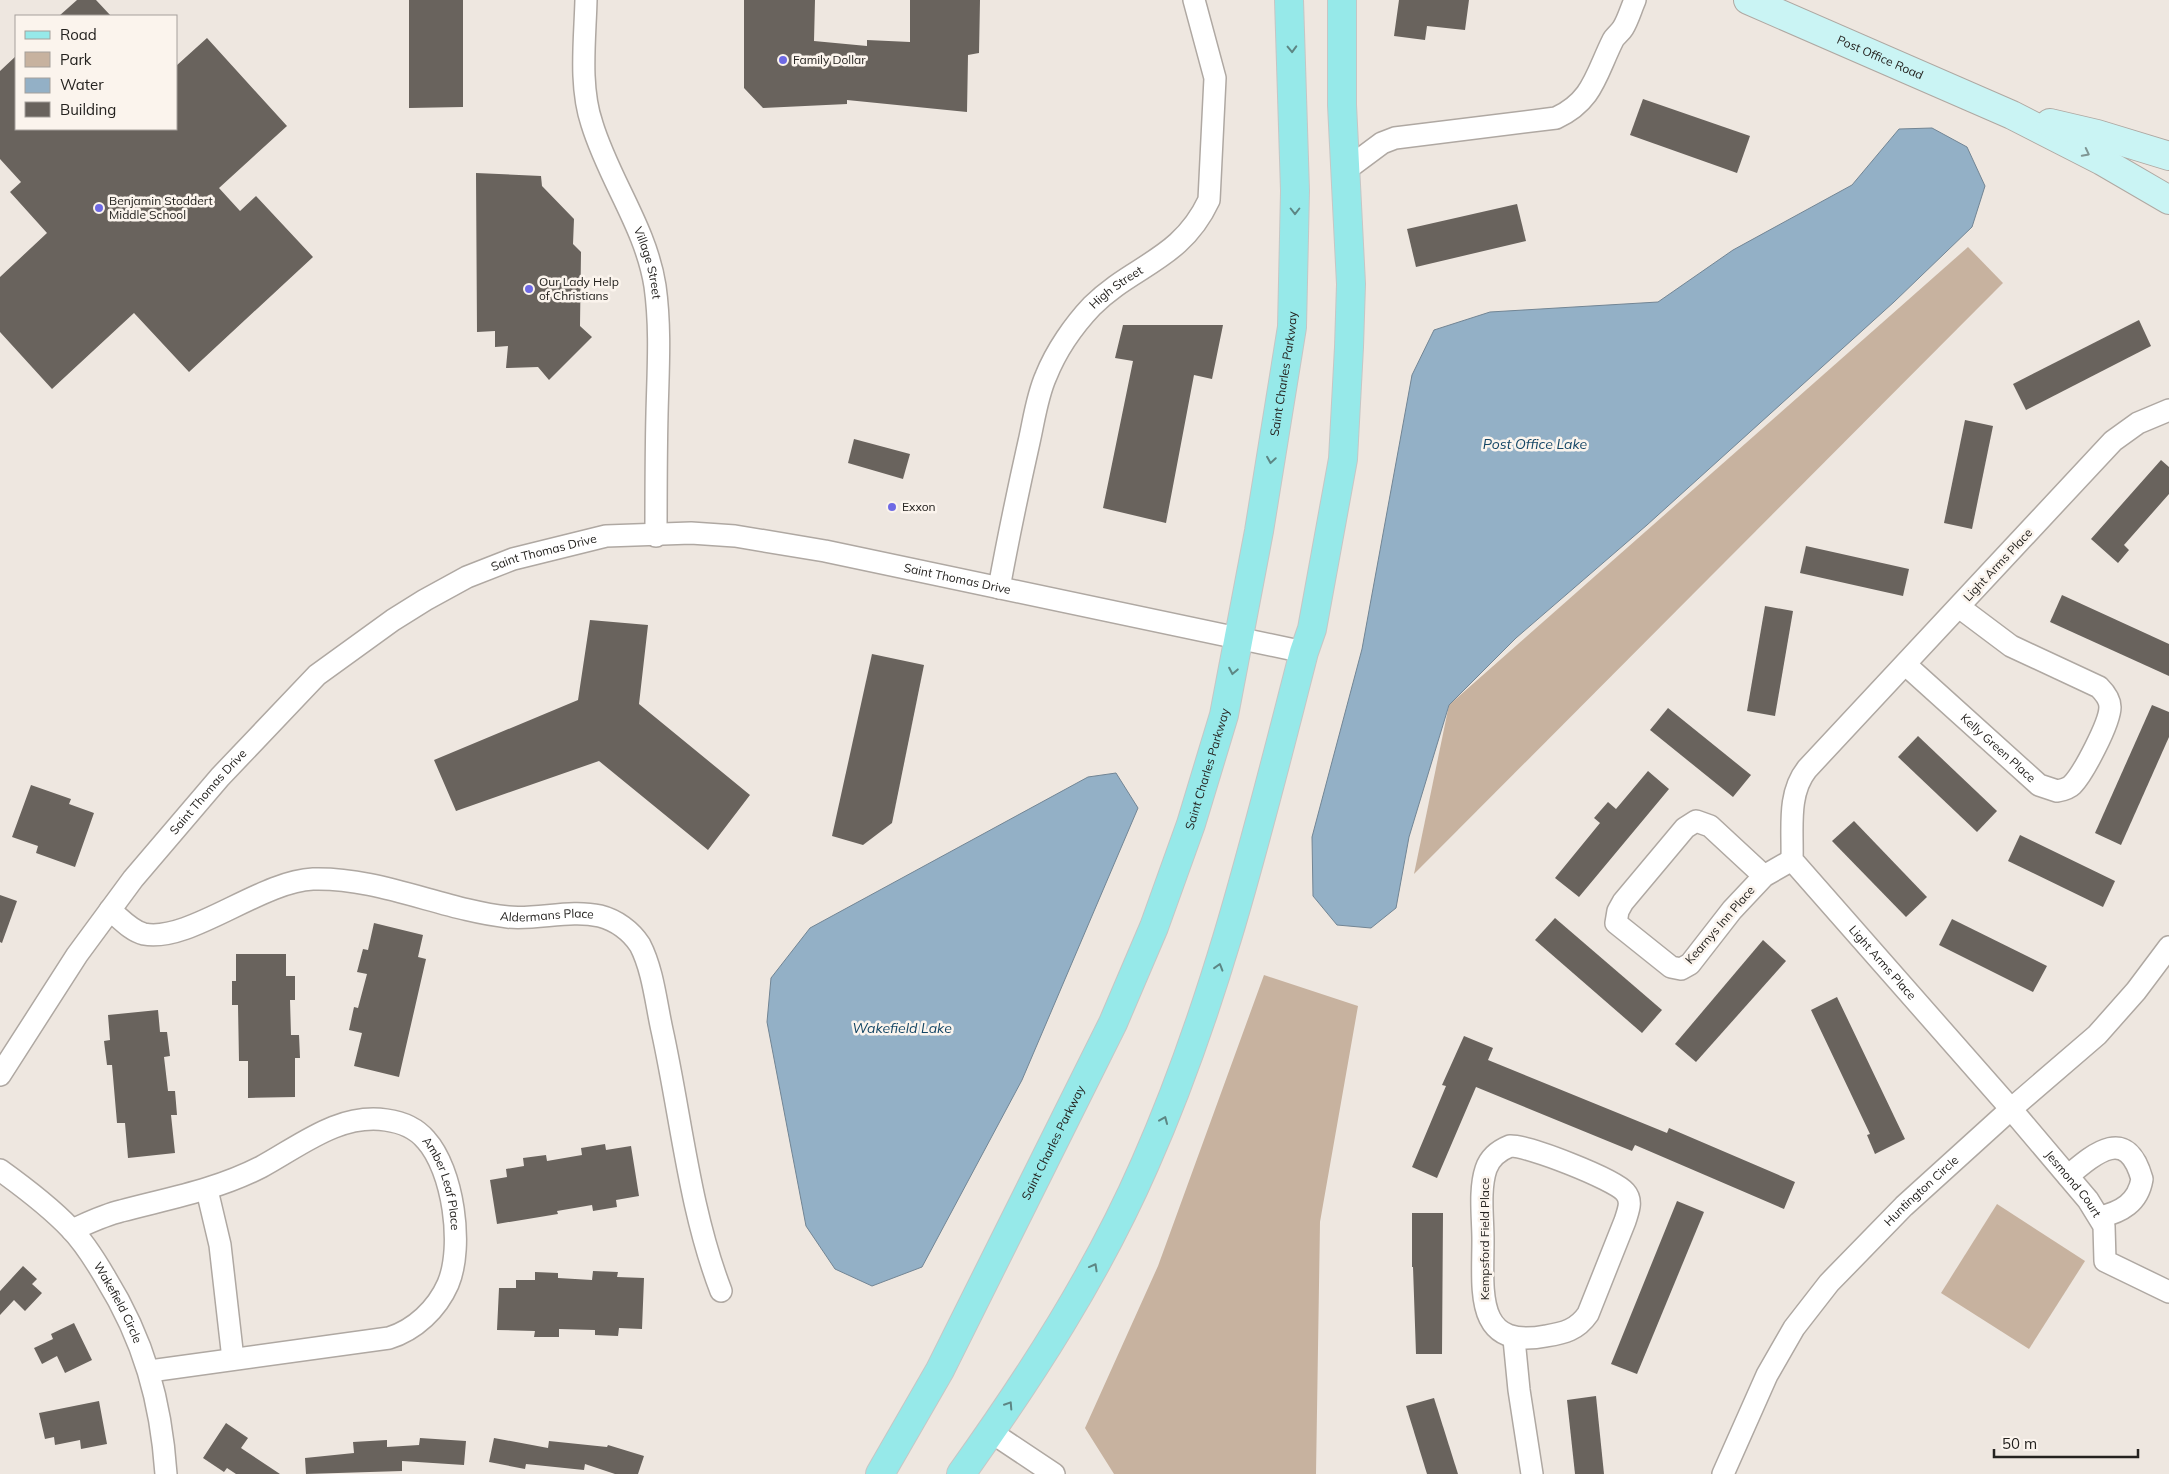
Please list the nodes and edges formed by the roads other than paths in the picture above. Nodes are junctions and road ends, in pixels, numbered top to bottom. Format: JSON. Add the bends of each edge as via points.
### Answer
{"nodes":[{"id":1,"x":586,"y":0,"type":"edge"},
{"id":2,"x":1194,"y":0,"type":"edge"},
{"id":3,"x":1290,"y":0,"type":"edge"},
{"id":4,"x":1342,"y":0,"type":"edge"},
{"id":5,"x":1635,"y":0,"type":"edge"},
{"id":6,"x":1748,"y":0,"type":"edge"},
{"id":7,"x":2012,"y":115,"type":"junction"},
{"id":8,"x":2169,"y":156,"type":"edge"},
{"id":9,"x":1347,"y":169,"type":"junction"},
{"id":10,"x":2169,"y":200,"type":"edge"},
{"id":11,"x":2169,"y":410,"type":"edge"},
{"id":12,"x":656,"y":536,"type":"junction"},
{"id":13,"x":999,"y":588,"type":"junction"},
{"id":14,"x":1959,"y":607,"type":"junction"},
{"id":15,"x":1240,"y":638,"type":"junction"},
{"id":16,"x":1304,"y":652,"type":"junction"},
{"id":17,"x":1906,"y":665,"type":"junction"},
{"id":18,"x":1792,"y":860,"type":"junction"},
{"id":19,"x":1764,"y":876,"type":"junction"},
{"id":20,"x":110,"y":910,"type":"junction"},
{"id":21,"x":2169,"y":947,"type":"edge"},
{"id":22,"x":0,"y":1075,"type":"edge"},
{"id":23,"x":2011,"y":1109,"type":"junction"},
{"id":24,"x":0,"y":1170,"type":"edge"},
{"id":25,"x":2068,"y":1176,"type":"junction"},
{"id":26,"x":207,"y":1190,"type":"junction"},
{"id":27,"x":2100,"y":1217,"type":"junction"},
{"id":28,"x":72,"y":1230,"type":"junction"},
{"id":29,"x":721,"y":1291,"type":"dead end"},
{"id":30,"x":2169,"y":1292,"type":"edge"},
{"id":31,"x":1514,"y":1339,"type":"junction"},
{"id":32,"x":233,"y":1359,"type":"junction"},
{"id":33,"x":150,"y":1370,"type":"junction"},
{"id":34,"x":991,"y":1432,"type":"junction"},
{"id":35,"x":166,"y":1474,"type":"edge"},
{"id":36,"x":880,"y":1474,"type":"edge"},
{"id":37,"x":961,"y":1474,"type":"edge"},
{"id":38,"x":1054,"y":1474,"type":"edge"},
{"id":39,"x":1532,"y":1474,"type":"edge"},
{"id":40,"x":1724,"y":1474,"type":"edge"}],
"edges":[{"from":1,"to":12,"type":"street","name":"Village Street","via":[[586,97],[591,122],[609,170],[637,226],[649,257],[655,286],[659,339]]},
{"from":2,"to":13,"type":"street","name":"High Street","via":[[1215,78],[1208,200],[1180,242],[1104,296],[1091,308],[1054,358],[1040,396]]},
{"from":3,"to":15,"type":"main road","name":"Saint Charles Parkway","one_way":true,"via":[[1294,191],[1292,328]]},
{"from":4,"to":9,"type":"main road","via":[[1342,105]]},
{"from":5,"to":9,"type":"street","via":[[1586,97],[1577,107],[1556,118],[1395,138],[1382,143]]},
{"from":6,"to":7,"type":"street","name":"Post Office Road"},
{"from":7,"to":8,"type":"street","name":"Post Office Road","via":[[2097,134]]},
{"from":7,"to":10,"type":"street","name":"Post Office Road","one_way":true},
{"from":9,"to":16,"type":"main road","via":[[1351,284],[1343,460],[1324,573]]},
{"from":11,"to":14,"type":"street","name":"Light Arms Place","via":[[2138,423],[2113,441]]},
{"from":12,"to":13,"type":"street","name":"Saint Thomas Drive","via":[[735,536],[825,551]]},
{"from":12,"to":20,"type":"street","name":"Saint Thomas Drive","via":[[606,536],[513,559],[467,577],[392,620],[317,676],[181,821]]},
{"from":13,"to":15,"type":"street","name":"Saint Thomas Drive"},
{"from":14,"to":17,"type":"street","name":"Light Arms Place"},
{"from":14,"to":17,"type":"street","name":"Kelly Green Place","via":[[2011,646],[2099,687],[2105,693],[2110,707],[2107,718],[2072,785],[2057,792],[2039,785]]},
{"from":15,"to":16,"type":"street","name":"Saint Thomas Drive"},
{"from":15,"to":36,"type":"main road","name":"Saint Charles Parkway","one_way":true,"via":[[1224,715],[1191,824],[1154,927],[1124,997],[940,1370]]},
{"from":34,"to":16,"type":"main road","one_way":true,"via":[[1074,1303],[1124,1208],[1170,1107],[1234,919]]},
{"from":17,"to":18,"type":"street","name":"Light Arms Place","via":[[1807,769],[1796,787]]},
{"from":18,"to":19,"type":"street","name":"Kearnys Inn Place"},
{"from":18,"to":23,"type":"street","name":"Light Arms Place"},
{"from":19,"to":19,"type":"street","name":"Kearnys Inn Place","via":[[1710,826],[1696,821],[1685,828],[1623,902],[1616,923],[1671,967],[1681,969],[1690,964],[1732,910]]},
{"from":20,"to":22,"type":"street","name":"Saint Thomas Drive","via":[[77,954]]},
{"from":20,"to":29,"type":"street","name":"Aldermans Place","via":[[144,934],[168,934],[292,882],[318,879],[368,886],[500,916],[529,918],[582,914],[619,924],[639,944],[648,966],[695,1197]]},
{"from":21,"to":23,"type":"street","name":"Huntington Circle","via":[[2097,1035]]},
{"from":23,"to":25,"type":"street","name":"Jesmond Court"},
{"from":23,"to":40,"type":"street","name":"Huntington Circle","via":[[1904,1206],[1814,1302],[1794,1328],[1767,1375]]},
{"from":24,"to":28,"type":"street","name":"Wakefield Circle","via":[[31,1192]]},
{"from":25,"to":27,"type":"street","name":"Jesmond Court"},
{"from":25,"to":27,"type":"street","via":[[2092,1155],[2110,1148],[2126,1152],[2133,1158],[2142,1179],[2136,1196],[2117,1213]]},
{"from":26,"to":28,"type":"street","name":"Amber Leaf Place","via":[[121,1211]]},
{"from":26,"to":32,"type":"street","via":[[220,1245]]},
{"from":26,"to":32,"type":"street","name":"Amber Leaf Place","via":[[254,1170],[333,1127],[368,1119],[399,1123],[422,1136],[435,1153],[449,1191],[456,1246],[452,1271],[438,1302],[414,1326],[389,1338]]},
{"from":27,"to":30,"type":"street","name":"Jesmond Court","via":[[2106,1240],[2105,1262]]},
{"from":28,"to":33,"type":"street","name":"Wakefield Circle","via":[[119,1300]]},
{"from":31,"to":31,"type":"street","name":"Kempsford Field Place","via":[[1499,1331],[1485,1310],[1483,1185],[1490,1160],[1503,1149],[1518,1146],[1620,1187],[1626,1192],[1630,1206],[1583,1321],[1568,1332]]},
{"from":31,"to":39,"type":"street"},
{"from":32,"to":33,"type":"street","name":"Amber Leaf Place"},
{"from":33,"to":35,"type":"street","name":"Wakefield Circle","via":[[164,1443]]},
{"from":34,"to":37,"type":"main road"},
{"from":34,"to":38,"type":"street"}]}
